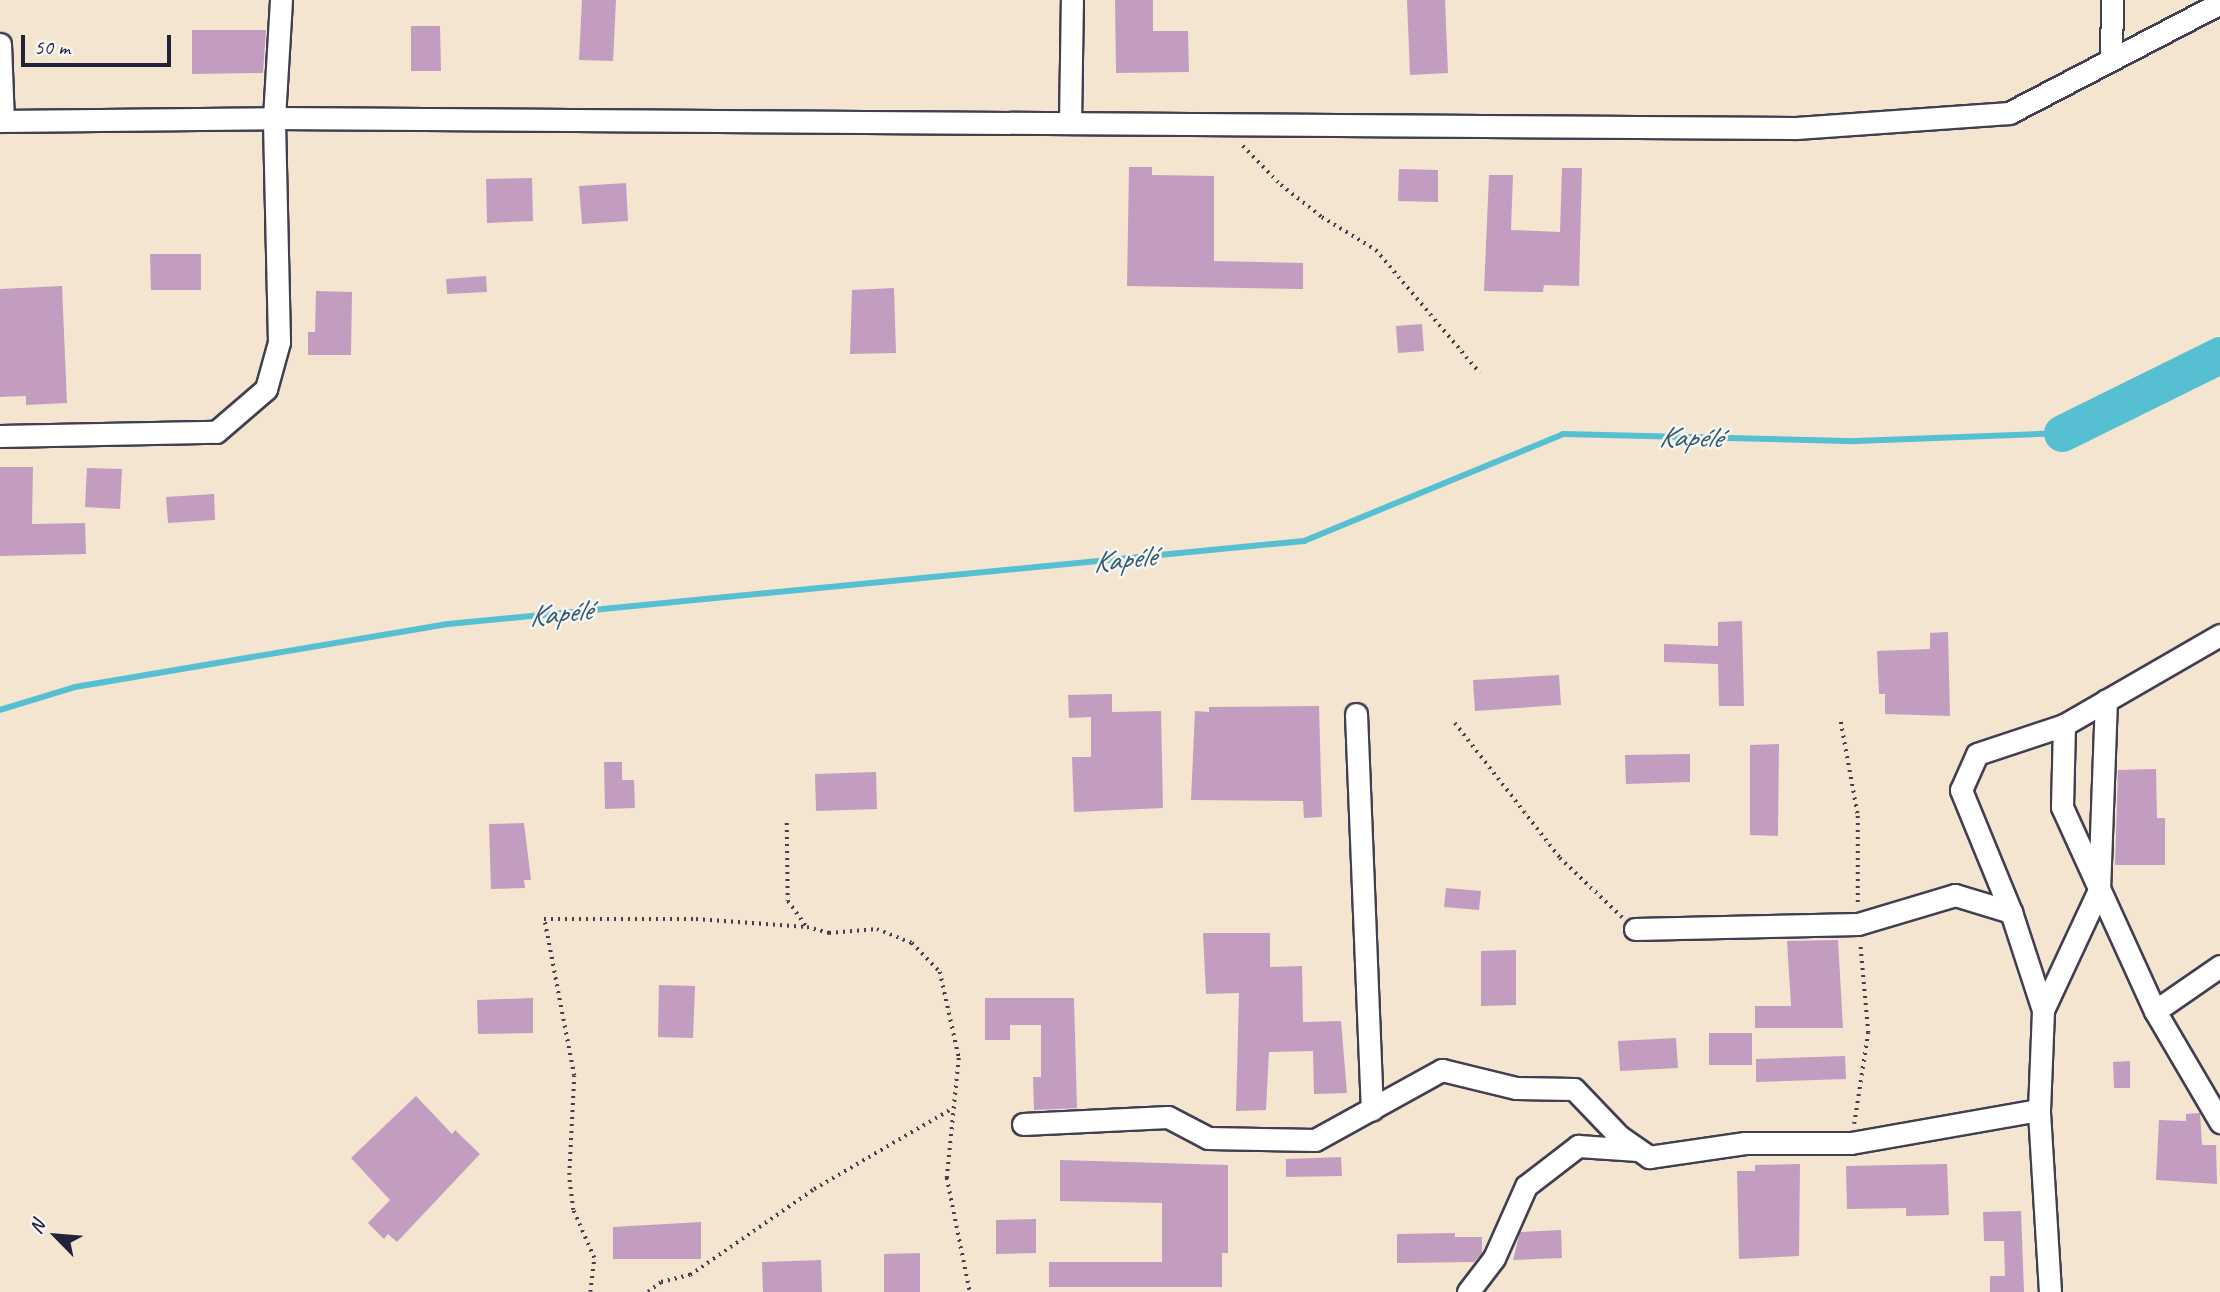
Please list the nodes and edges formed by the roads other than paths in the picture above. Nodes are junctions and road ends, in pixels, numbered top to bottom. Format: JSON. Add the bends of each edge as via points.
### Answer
{"nodes":[{"id":1,"x":281,"y":0,"type":"edge"},
{"id":2,"x":1072,"y":0,"type":"edge"},
{"id":3,"x":2112,"y":0,"type":"edge"},
{"id":4,"x":2220,"y":4,"type":"edge"},
{"id":5,"x":0,"y":44,"type":"edge"},
{"id":6,"x":2111,"y":58,"type":"junction"},
{"id":7,"x":274,"y":118,"type":"junction"},
{"id":8,"x":1,"y":121,"type":"edge"},
{"id":9,"x":1070,"y":123,"type":"junction"},
{"id":10,"x":0,"y":436,"type":"edge"},
{"id":11,"x":2220,"y":635,"type":"edge"},
{"id":12,"x":2106,"y":700,"type":"junction"},
{"id":13,"x":1356,"y":714,"type":"dead end"},
{"id":14,"x":2064,"y":725,"type":"junction"},
{"id":15,"x":2099,"y":890,"type":"junction"},
{"id":16,"x":2011,"y":912,"type":"junction"},
{"id":17,"x":1635,"y":929,"type":"road end"},
{"id":18,"x":2220,"y":967,"type":"edge"},
{"id":19,"x":2043,"y":1010,"type":"junction"},
{"id":20,"x":2155,"y":1011,"type":"junction"},
{"id":21,"x":1372,"y":1110,"type":"junction"},
{"id":22,"x":2039,"y":1110,"type":"junction"},
{"id":23,"x":2220,"y":1122,"type":"edge"},
{"id":24,"x":1023,"y":1124,"type":"dead end"},
{"id":25,"x":1640,"y":1150,"type":"junction"},
{"id":26,"x":1468,"y":1292,"type":"edge"},
{"id":27,"x":2050,"y":1292,"type":"edge"}],
"edges":[{"from":1,"to":7,"type":"street"},
{"from":2,"to":9,"type":"street"},
{"from":3,"to":6,"type":"street"},
{"from":4,"to":6,"type":"street"},
{"from":5,"to":8,"type":"street"},
{"from":6,"to":9,"type":"street","via":[[2009,113],[1796,128]]},
{"from":7,"to":8,"type":"street"},
{"from":7,"to":9,"type":"street"},
{"from":7,"to":10,"type":"street","via":[[279,342],[266,389],[216,432]]},
{"from":11,"to":12,"type":"street"},
{"from":12,"to":14,"type":"street"},
{"from":12,"to":15,"type":"street"},
{"from":13,"to":21,"type":"street"},
{"from":14,"to":15,"type":"street","via":[[2062,807]]},
{"from":14,"to":16,"type":"street","via":[[1977,754],[1961,790]]},
{"from":15,"to":19,"type":"street"},
{"from":15,"to":20,"type":"street"},
{"from":16,"to":17,"type":"street","via":[[1955,895],[1858,924]]},
{"from":16,"to":19,"type":"street"},
{"from":18,"to":20,"type":"street"},
{"from":19,"to":22,"type":"street"},
{"from":20,"to":23,"type":"street"},
{"from":21,"to":24,"type":"street","via":[[1315,1140],[1209,1138],[1168,1116]]},
{"from":21,"to":25,"type":"street","via":[[1442,1070],[1516,1088],[1574,1089],[1619,1136]]},
{"from":22,"to":25,"type":"street","via":[[1852,1143],[1745,1143],[1649,1157]]},
{"from":22,"to":27,"type":"street"},
{"from":25,"to":26,"type":"street","via":[[1578,1146],[1526,1186],[1494,1258]]}]}
